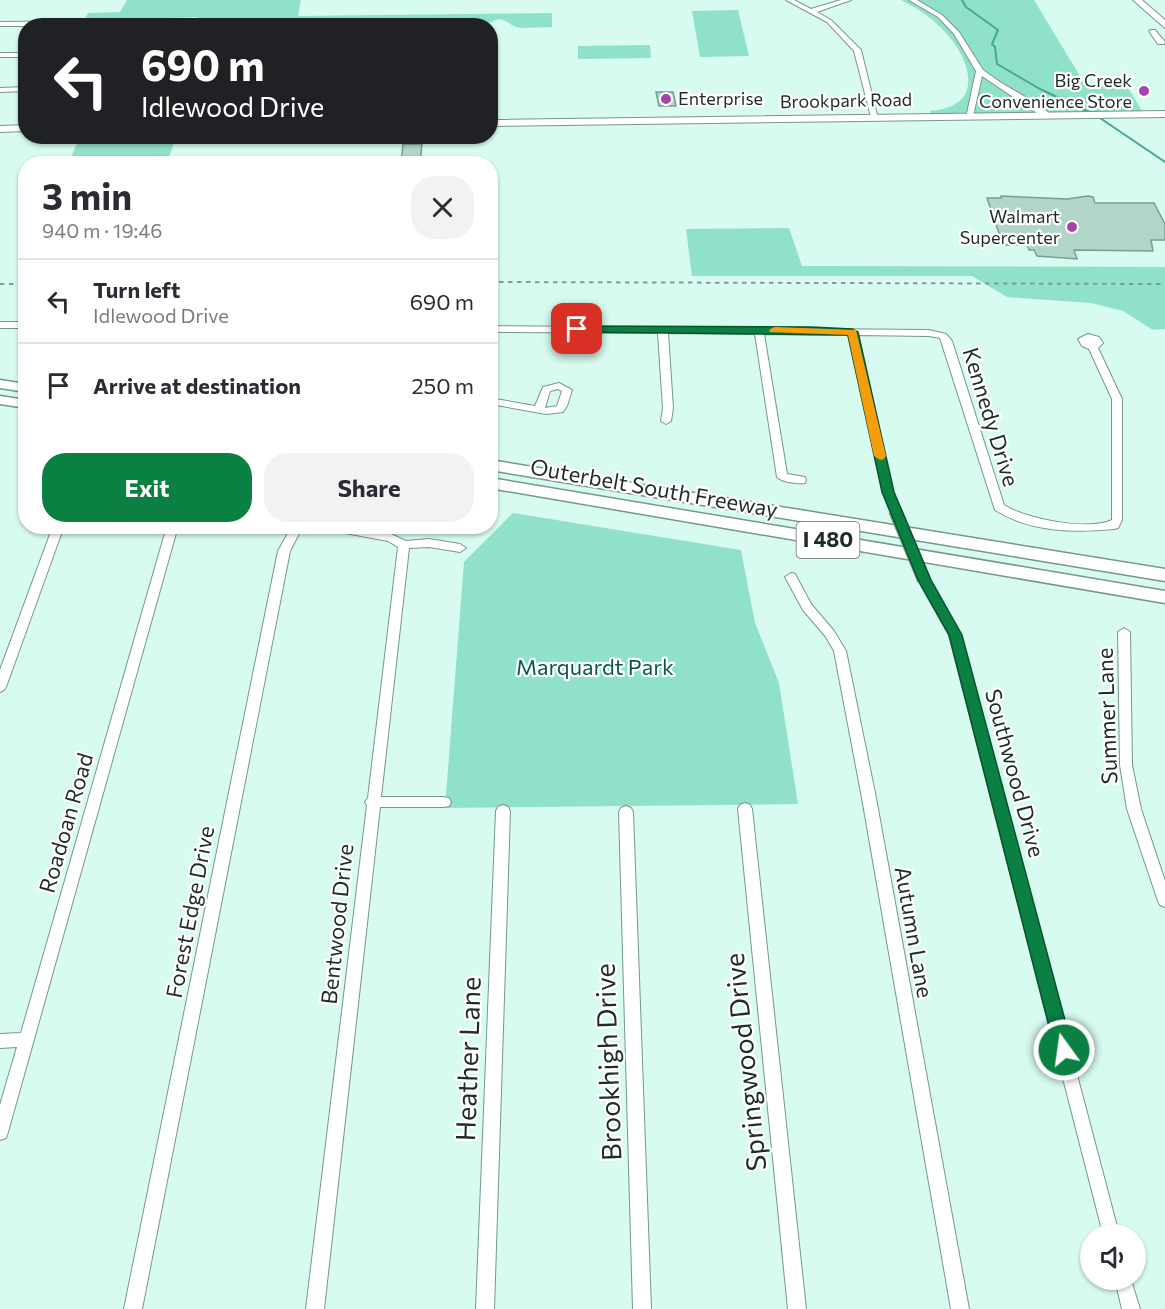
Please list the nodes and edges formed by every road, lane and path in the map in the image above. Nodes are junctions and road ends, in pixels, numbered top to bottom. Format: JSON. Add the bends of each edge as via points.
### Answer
{"nodes":[{"id":1,"x":789,"y":0,"type":"edge"},
{"id":2,"x":848,"y":0,"type":"edge"},
{"id":3,"x":912,"y":0,"type":"edge"},
{"id":4,"x":1137,"y":0,"type":"edge"},
{"id":5,"x":835,"y":1,"type":"edge"},
{"id":6,"x":810,"y":10,"type":"junction"},
{"id":7,"x":0,"y":24,"type":"edge"},
{"id":8,"x":18,"y":24,"type":"edge"},
{"id":9,"x":1165,"y":25,"type":"edge"},
{"id":10,"x":1153,"y":31,"type":"dead end"},
{"id":11,"x":1164,"y":44,"type":"edge"},
{"id":12,"x":0,"y":55,"type":"edge"},
{"id":13,"x":18,"y":55,"type":"edge"},
{"id":14,"x":980,"y":71,"type":"junction"},
{"id":15,"x":18,"y":89,"type":"edge"},
{"id":16,"x":0,"y":90,"type":"edge"},
{"id":17,"x":1165,"y":114,"type":"edge"},
{"id":18,"x":969,"y":116,"type":"junction"},
{"id":19,"x":1046,"y":116,"type":"junction"},
{"id":20,"x":875,"y":117,"type":"junction"},
{"id":21,"x":498,"y":123,"type":"edge"},
{"id":22,"x":18,"y":128,"type":"edge"},
{"id":23,"x":0,"y":129,"type":"edge"},
{"id":24,"x":0,"y":325,"type":"edge"},
{"id":25,"x":18,"y":326,"type":"edge"},
{"id":26,"x":498,"y":329,"type":"edge"},
{"id":27,"x":663,"y":330,"type":"junction"},
{"id":28,"x":759,"y":330,"type":"junction"},
{"id":29,"x":852,"y":332,"type":"junction"},
{"id":30,"x":1093,"y":347,"type":"dead end"},
{"id":31,"x":0,"y":384,"type":"edge"},
{"id":32,"x":18,"y":387,"type":"edge"},
{"id":33,"x":0,"y":400,"type":"edge"},
{"id":34,"x":498,"y":402,"type":"edge"},
{"id":35,"x":18,"y":403,"type":"edge"},
{"id":36,"x":539,"y":409,"type":"dead end"},
{"id":37,"x":666,"y":421,"type":"dead end"},
{"id":38,"x":498,"y":466,"type":"edge"},
{"id":39,"x":801,"y":480,"type":"dead end"},
{"id":40,"x":498,"y":484,"type":"edge"},
{"id":41,"x":56,"y":534,"type":"edge"},
{"id":42,"x":171,"y":534,"type":"edge"},
{"id":43,"x":294,"y":534,"type":"edge"},
{"id":44,"x":371,"y":534,"type":"edge"},
{"id":45,"x":404,"y":545,"type":"junction"},
{"id":46,"x":460,"y":548,"type":"dead end"},
{"id":47,"x":1165,"y":575,"type":"edge"},
{"id":48,"x":790,"y":578,"type":"dead end"},
{"id":49,"x":1165,"y":597,"type":"edge"},
{"id":50,"x":1124,"y":632,"type":"dead end"},
{"id":51,"x":0,"y":687,"type":"edge"},
{"id":52,"x":372,"y":802,"type":"junction"},
{"id":53,"x":444,"y":802,"type":"dead end"},
{"id":54,"x":745,"y":809,"type":"dead end"},
{"id":55,"x":503,"y":811,"type":"dead end"},
{"id":56,"x":626,"y":812,"type":"dead end"},
{"id":57,"x":1165,"y":901,"type":"edge"},
{"id":58,"x":25,"y":1040,"type":"junction"},
{"id":59,"x":0,"y":1041,"type":"edge"},
{"id":60,"x":0,"y":1132,"type":"edge"},
{"id":61,"x":1108,"y":1224,"type":"edge"},
{"id":62,"x":1126,"y":1290,"type":"edge"},
{"id":63,"x":133,"y":1309,"type":"edge"},
{"id":64,"x":315,"y":1309,"type":"edge"},
{"id":65,"x":485,"y":1309,"type":"edge"},
{"id":66,"x":642,"y":1309,"type":"edge"},
{"id":67,"x":797,"y":1309,"type":"edge"},
{"id":68,"x":960,"y":1309,"type":"edge"},
{"id":69,"x":1131,"y":1309,"type":"edge"}],
"edges":[{"from":1,"to":6,"type":"street"},
{"from":2,"to":5,"type":"street"},
{"from":3,"to":14,"type":"street","via":[[940,16],[957,33]]},
{"from":4,"to":9,"type":"main road"},
{"from":5,"to":6,"type":"street"},
{"from":6,"to":20,"type":"street","via":[[836,27],[857,50]]},
{"from":7,"to":8,"type":"street"},
{"from":10,"to":11,"type":"street"},
{"from":12,"to":13,"type":"street"},
{"from":14,"to":18,"type":"street"},
{"from":14,"to":19,"type":"street"},
{"from":15,"to":16,"type":"street"},
{"from":17,"to":19,"type":"main road","name":"Brookpark Road"},
{"from":18,"to":19,"type":"main road","name":"Brookpark Road"},
{"from":18,"to":20,"type":"main road","name":"Brookpark Road"},
{"from":20,"to":21,"type":"main road","name":"Brookpark Road"},
{"from":22,"to":23,"type":"main road"},
{"from":24,"to":25,"type":"street"},
{"from":26,"to":27,"type":"street"},
{"from":27,"to":28,"type":"street"},
{"from":27,"to":37,"type":"street"},
{"from":28,"to":29,"type":"street"},
{"from":28,"to":39,"type":"street","via":[[782,477]]},
{"from":29,"to":30,"type":"street","name":"Kennedy Drive","via":[[943,336],[999,507],[1021,517],[1072,526],[1114,525],[1117,520],[1117,399]]},
{"from":29,"to":61,"type":"street","name":"Southwood Drive","bridge":true,"via":[[888,492],[924,580],[955,635]]},
{"from":31,"to":32,"type":"highway"},
{"from":33,"to":35,"type":"highway"},
{"from":34,"to":36,"type":"street"},
{"from":38,"to":47,"type":"highway","name":"Outerbelt South Freeway","number":"I 480"},
{"from":40,"to":49,"type":"highway","name":"Outerbelt South Freeway","number":"I 480"},
{"from":41,"to":51,"type":"street"},
{"from":42,"to":58,"type":"street","name":"Roadoan Road"},
{"from":43,"to":63,"type":"street","name":"Forest Edge Drive","via":[[284,551]]},
{"from":44,"to":45,"type":"street"},
{"from":45,"to":46,"type":"street","via":[[429,543]]},
{"from":45,"to":52,"type":"street","name":"Bentwood Drive"},
{"from":48,"to":68,"type":"street","name":"Autumn Lane","via":[[840,651]]},
{"from":50,"to":57,"type":"street","name":"Summer Lane","via":[[1126,765],[1134,808]]},
{"from":52,"to":53,"type":"street"},
{"from":52,"to":64,"type":"street","name":"Bentwood Drive"},
{"from":54,"to":67,"type":"street","name":"Springwood Drive"},
{"from":55,"to":65,"type":"street","name":"Heather Lane"},
{"from":56,"to":66,"type":"street","name":"Brookhigh Drive"},
{"from":58,"to":59,"type":"street"},
{"from":58,"to":60,"type":"street","name":"Roadoan Road"},
{"from":62,"to":69,"type":"street"}]}
